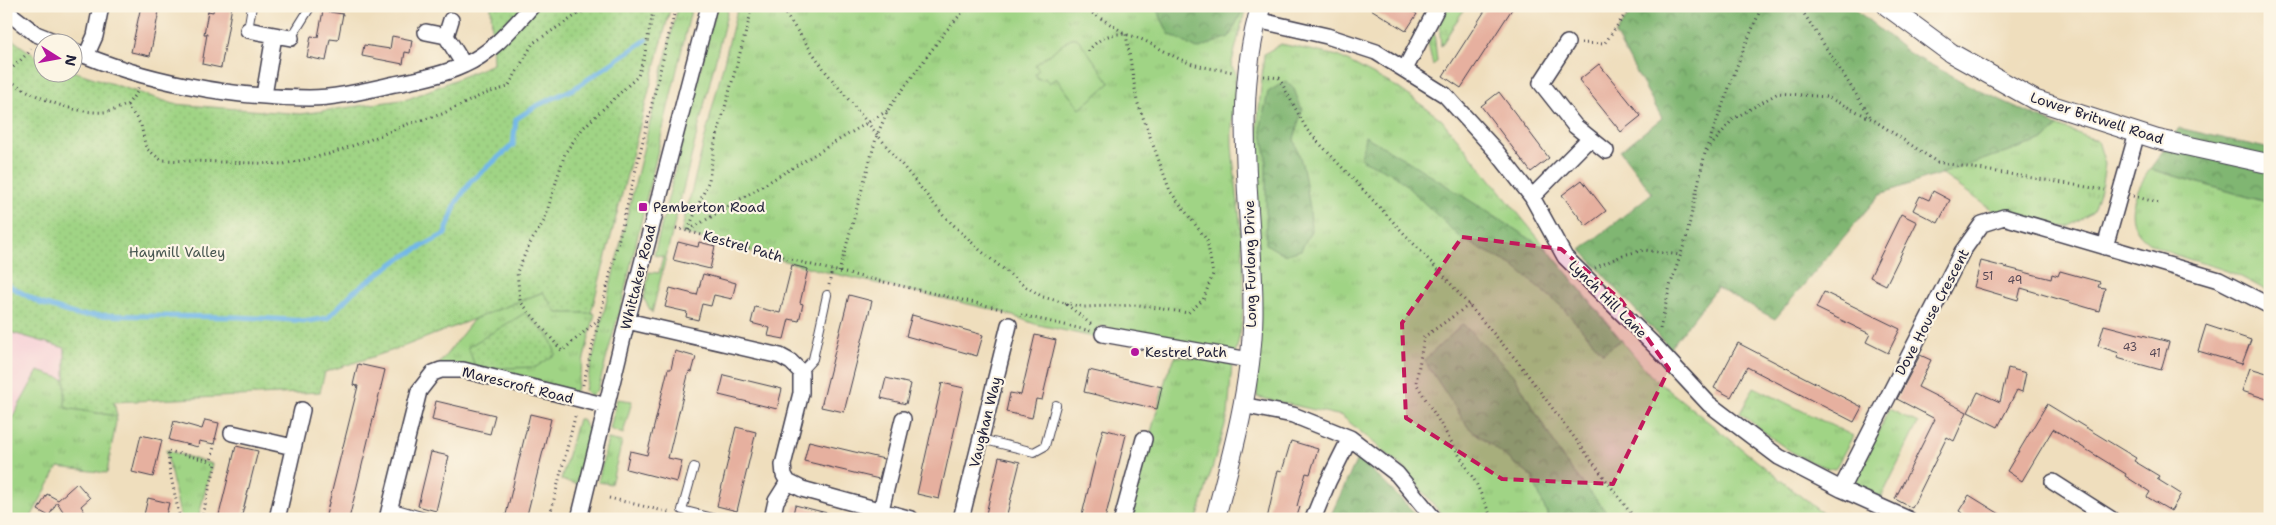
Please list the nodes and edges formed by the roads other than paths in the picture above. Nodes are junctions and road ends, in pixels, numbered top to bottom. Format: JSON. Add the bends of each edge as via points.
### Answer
{"nodes":[{"id":1,"x":101,"y":6,"type":"edge"},
{"id":2,"x":252,"y":6,"type":"edge"},
{"id":3,"x":311,"y":6,"type":"edge"},
{"id":4,"x":532,"y":6,"type":"edge"},
{"id":5,"x":709,"y":6,"type":"edge"},
{"id":6,"x":1438,"y":6,"type":"edge"},
{"id":7,"x":1887,"y":6,"type":"edge"},
{"id":8,"x":6,"y":11,"type":"edge"},
{"id":9,"x":1259,"y":13,"type":"edge"},
{"id":10,"x":451,"y":20,"type":"dead end"},
{"id":11,"x":248,"y":30,"type":"joint"},
{"id":12,"x":33,"y":32,"type":"edge"},
{"id":13,"x":426,"y":32,"type":"dead end"},
{"id":14,"x":274,"y":36,"type":"junction"},
{"id":15,"x":446,"y":36,"type":"junction"},
{"id":16,"x":291,"y":38,"type":"joint"},
{"id":17,"x":1567,"y":43,"type":"road end"},
{"id":18,"x":82,"y":50,"type":"edge"},
{"id":19,"x":82,"y":54,"type":"edge"},
{"id":20,"x":464,"y":65,"type":"junction"},
{"id":21,"x":1405,"y":69,"type":"junction"},
{"id":22,"x":264,"y":95,"type":"junction"},
{"id":23,"x":2137,"y":133,"type":"junction"},
{"id":24,"x":1590,"y":138,"type":"junction"},
{"id":25,"x":1606,"y":152,"type":"dead end"},
{"id":26,"x":2270,"y":164,"type":"edge"},
{"id":27,"x":1532,"y":197,"type":"junction"},
{"id":28,"x":2105,"y":247,"type":"junction"},
{"id":29,"x":826,"y":295,"type":"dead end"},
{"id":30,"x":2270,"y":306,"type":"edge"},
{"id":31,"x":626,"y":320,"type":"junction"},
{"id":32,"x":1009,"y":325,"type":"dead end"},
{"id":33,"x":1103,"y":334,"type":"road end"},
{"id":34,"x":1249,"y":360,"type":"junction"},
{"id":35,"x":801,"y":372,"type":"junction"},
{"id":36,"x":1056,"y":405,"type":"dead end"},
{"id":37,"x":1242,"y":405,"type":"junction"},
{"id":38,"x":606,"y":406,"type":"junction"},
{"id":39,"x":302,"y":410,"type":"dead end"},
{"id":40,"x":902,"y":419,"type":"dead end"},
{"id":41,"x":232,"y":433,"type":"road end"},
{"id":42,"x":1350,"y":438,"type":"junction"},
{"id":43,"x":1144,"y":439,"type":"dead end"},
{"id":44,"x":981,"y":440,"type":"junction"},
{"id":45,"x":293,"y":447,"type":"junction"},
{"id":46,"x":694,"y":467,"type":"dead end"},
{"id":47,"x":788,"y":482,"type":"junction"},
{"id":48,"x":2053,"y":482,"type":"dead end"},
{"id":49,"x":1841,"y":489,"type":"junction"},
{"id":50,"x":881,"y":510,"type":"junction"},
{"id":51,"x":388,"y":513,"type":"edge"},
{"id":52,"x":277,"y":519,"type":"edge"},
{"id":53,"x":432,"y":519,"type":"edge"},
{"id":54,"x":579,"y":519,"type":"edge"},
{"id":55,"x":717,"y":519,"type":"edge"},
{"id":56,"x":772,"y":519,"type":"edge"},
{"id":57,"x":911,"y":519,"type":"edge"},
{"id":58,"x":961,"y":519,"type":"edge"},
{"id":59,"x":1122,"y":519,"type":"edge"},
{"id":60,"x":1214,"y":519,"type":"edge"},
{"id":61,"x":1313,"y":519,"type":"edge"},
{"id":62,"x":1434,"y":519,"type":"edge"},
{"id":63,"x":1908,"y":519,"type":"edge"},
{"id":64,"x":2111,"y":519,"type":"edge"}],
"edges":[{"from":1,"to":18,"type":"street","via":[[95,36]]},
{"from":2,"to":11,"type":"lane"},
{"from":3,"to":16,"type":"lane"},
{"from":4,"to":20,"type":"street","via":[[499,42]]},
{"from":5,"to":31,"type":"street","name":"Whittaker Road"},
{"from":6,"to":21,"type":"street"},
{"from":7,"to":23,"type":"street","name":"Lower Britwell Road","via":[[1951,53],[2035,100]]},
{"from":8,"to":12,"type":"street"},
{"from":9,"to":21,"type":"street","name":"Lynch Hill Lane","via":[[1376,52]]},
{"from":9,"to":34,"type":"street","name":"Long Furlong Drive","via":[[1248,74],[1244,140],[1253,271]]},
{"from":10,"to":15,"type":"street"},
{"from":11,"to":14,"type":"street"},
{"from":13,"to":15,"type":"street"},
{"from":14,"to":16,"type":"street"},
{"from":14,"to":22,"type":"street"},
{"from":15,"to":20,"type":"street"},
{"from":17,"to":24,"type":"street","via":[[1541,83],[1575,126]]},
{"from":19,"to":22,"type":"street","via":[[132,73],[192,86]]},
{"from":20,"to":22,"type":"street","via":[[409,82],[346,94],[309,98]]},
{"from":21,"to":27,"type":"street","name":"Lynch Hill Lane","via":[[1445,95]]},
{"from":23,"to":26,"type":"street","name":"Lower Britwell Road"},
{"from":23,"to":28,"type":"street"},
{"from":24,"to":25,"type":"street"},
{"from":24,"to":27,"type":"street"},
{"from":27,"to":49,"type":"street","name":"Lynch Hill Lane","via":[[1565,257],[1709,404],[1779,457]]},
{"from":28,"to":30,"type":"street","name":"Dove House Crescent","via":[[2219,280]]},
{"from":28,"to":49,"type":"street","name":"Dove House Crescent","via":[[2004,217],[1982,224],[1962,252]]},
{"from":29,"to":35,"type":"lane","via":[[813,359]]},
{"from":31,"to":35,"type":"street","via":[[780,356]]},
{"from":31,"to":38,"type":"street","name":"Whittaker Road"},
{"from":32,"to":44,"type":"street","name":"Vaughan Way"},
{"from":33,"to":34,"type":"street"},
{"from":34,"to":37,"type":"street","name":"Long Furlong Drive"},
{"from":35,"to":47,"type":"street","via":[[801,393],[783,465]]},
{"from":36,"to":44,"type":"lane","via":[[1045,446],[1034,452]]},
{"from":37,"to":42,"type":"street","via":[[1293,415]]},
{"from":37,"to":60,"type":"street","name":"Long Furlong Drive"},
{"from":38,"to":51,"type":"street","name":"Marescroft Road","via":[[463,370],[433,373],[419,392]]},
{"from":38,"to":54,"type":"street","name":"Whittaker Road"},
{"from":39,"to":45,"type":"street"},
{"from":40,"to":50,"type":"street"},
{"from":41,"to":45,"type":"street"},
{"from":42,"to":61,"type":"street"},
{"from":42,"to":62,"type":"street","via":[[1397,474]]},
{"from":43,"to":59,"type":"street"},
{"from":44,"to":58,"type":"street","name":"Vaughan Way"},
{"from":45,"to":52,"type":"street"},
{"from":46,"to":55,"type":"lane","via":[[682,510]]},
{"from":47,"to":50,"type":"street","via":[[802,489]]},
{"from":47,"to":56,"type":"street","via":[[776,502]]},
{"from":48,"to":64,"type":"street"},
{"from":49,"to":63,"type":"street","name":"Lynch Hill Lane"},
{"from":50,"to":57,"type":"street"},
{"from":51,"to":53,"type":"lane"}]}
